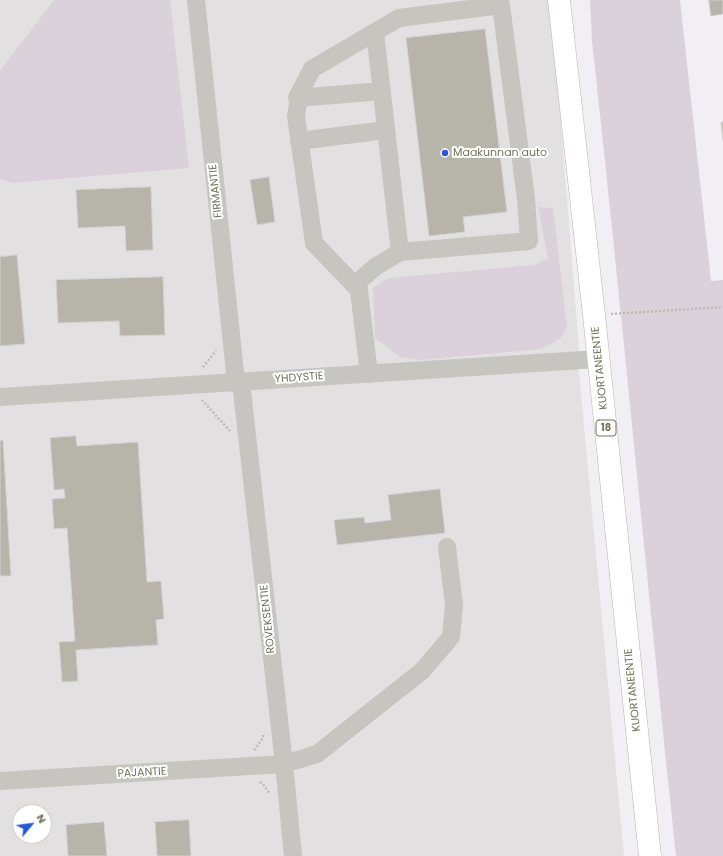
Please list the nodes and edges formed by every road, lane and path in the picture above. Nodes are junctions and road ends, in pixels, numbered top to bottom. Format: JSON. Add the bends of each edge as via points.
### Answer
{"nodes":[{"id":1,"x":196,"y":0,"type":"edge"},
{"id":2,"x":559,"y":0,"type":"edge"},
{"id":3,"x":375,"y":32,"type":"junction"},
{"id":4,"x":382,"y":91,"type":"junction"},
{"id":5,"x":297,"y":98,"type":"junction"},
{"id":6,"x":386,"y":130,"type":"junction"},
{"id":7,"x":299,"y":141,"type":"junction"},
{"id":8,"x":400,"y":252,"type":"junction"},
{"id":9,"x":359,"y":290,"type":"junction"},
{"id":10,"x":723,"y":308,"type":"edge"},
{"id":11,"x":594,"y":315,"type":"junction"},
{"id":12,"x":216,"y":350,"type":"dead end"},
{"id":13,"x":599,"y":359,"type":"junction"},
{"id":14,"x":369,"y":374,"type":"junction"},
{"id":15,"x":239,"y":382,"type":"junction"},
{"id":16,"x":200,"y":385,"type":"junction"},
{"id":17,"x":0,"y":397,"type":"edge"},
{"id":18,"x":231,"y":439,"type":"dead end"},
{"id":19,"x":447,"y":547,"type":"dead end"},
{"id":20,"x":263,"y":731,"type":"dead end"},
{"id":21,"x":284,"y":764,"type":"junction"},
{"id":22,"x":253,"y":766,"type":"junction"},
{"id":23,"x":0,"y":781,"type":"edge"},
{"id":24,"x":270,"y":797,"type":"dead end"},
{"id":25,"x":293,"y":856,"type":"edge"},
{"id":26,"x":650,"y":856,"type":"edge"}],
"edges":[{"from":1,"to":15,"type":"street","name":"FIRMANTIE"},
{"from":2,"to":11,"type":"highway","name":"KUORTANEENTIE","number":"18"},
{"from":3,"to":4,"type":"street"},
{"from":3,"to":5,"type":"street","via":[[312,69]]},
{"from":3,"to":8,"type":"street","via":[[399,18],[501,5],[526,198],[529,241]]},
{"from":4,"to":5,"type":"street"},
{"from":4,"to":6,"type":"street"},
{"from":5,"to":7,"type":"street"},
{"from":6,"to":7,"type":"street"},
{"from":6,"to":8,"type":"street"},
{"from":7,"to":9,"type":"street","via":[[314,243]]},
{"from":8,"to":9,"type":"street","via":[[358,282]]},
{"from":9,"to":14,"type":"street"},
{"from":10,"to":11,"type":"path"},
{"from":11,"to":13,"type":"highway","name":"KUORTANEENTIE","number":"18"},
{"from":12,"to":16,"type":"path","via":[[198,373]]},
{"from":13,"to":14,"type":"street","name":"YHDYSTIE"},
{"from":13,"to":26,"type":"highway","name":"KUORTANEENTIE","number":"18"},
{"from":14,"to":15,"type":"street","name":"YHDYSTIE"},
{"from":15,"to":16,"type":"street","name":"YHDYSTIE"},
{"from":15,"to":21,"type":"street","name":"ROVEKSENTIE"},
{"from":16,"to":17,"type":"street","name":"YHDYSTIE"},
{"from":16,"to":18,"type":"path","via":[[200,397],[230,431]]},
{"from":19,"to":21,"type":"street","name":"PAJANTIE","via":[[454,605],[451,637],[422,671],[317,754]]},
{"from":20,"to":22,"type":"path","via":[[263,738],[251,753]]},
{"from":21,"to":22,"type":"street","name":"PAJANTIE"},
{"from":21,"to":25,"type":"street","name":"ROVEKSENTIE"},
{"from":22,"to":23,"type":"street","name":"PAJANTIE"},
{"from":22,"to":24,"type":"path","via":[[254,778],[263,784]]}]}
